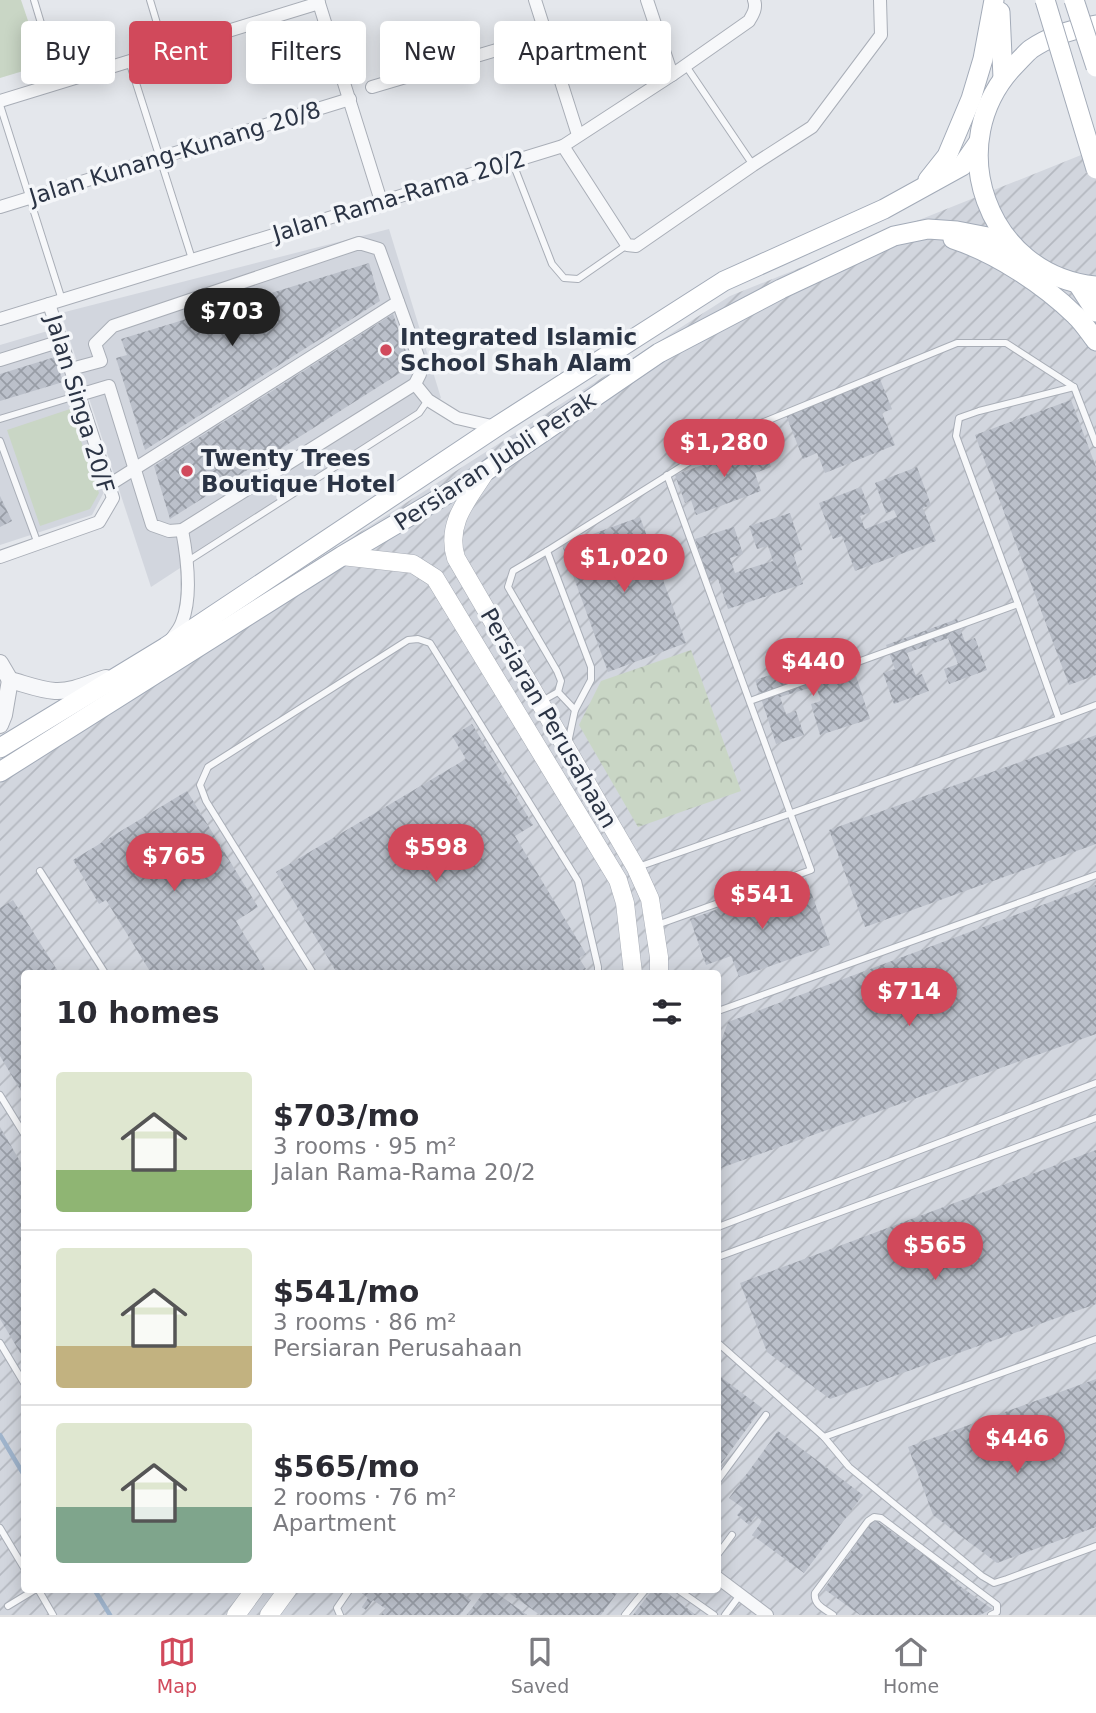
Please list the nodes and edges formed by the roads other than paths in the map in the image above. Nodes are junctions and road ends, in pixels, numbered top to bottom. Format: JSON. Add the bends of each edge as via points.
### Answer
{"nodes":[{"id":1,"x":34,"y":0,"type":"edge"},
{"id":2,"x":150,"y":0,"type":"edge"},
{"id":3,"x":535,"y":0,"type":"edge"},
{"id":4,"x":647,"y":0,"type":"edge"},
{"id":5,"x":754,"y":0,"type":"edge"},
{"id":6,"x":880,"y":0,"type":"edge"},
{"id":7,"x":993,"y":0,"type":"edge"},
{"id":8,"x":1000,"y":0,"type":"edge"},
{"id":9,"x":1045,"y":0,"type":"edge"},
{"id":10,"x":1074,"y":0,"type":"edge"},
{"id":11,"x":318,"y":1,"type":"edge"},
{"id":12,"x":40,"y":21,"type":"edge"},
{"id":13,"x":156,"y":21,"type":"edge"},
{"id":14,"x":542,"y":21,"type":"edge"},
{"id":15,"x":1096,"y":25,"type":"edge"},
{"id":16,"x":232,"y":29,"type":"edge"},
{"id":17,"x":494,"y":51,"type":"edge"},
{"id":18,"x":129,"y":61,"type":"edge"},
{"id":19,"x":115,"y":65,"type":"edge"},
{"id":20,"x":686,"y":66,"type":"junction"},
{"id":21,"x":1096,"y":67,"type":"edge"},
{"id":22,"x":672,"y":75,"type":"junction"},
{"id":23,"x":1003,"y":78,"type":"junction"},
{"id":24,"x":56,"y":84,"type":"edge"},
{"id":25,"x":136,"y":84,"type":"edge"},
{"id":26,"x":562,"y":84,"type":"edge"},
{"id":27,"x":372,"y":87,"type":"dead end"},
{"id":28,"x":350,"y":99,"type":"junction"},
{"id":29,"x":0,"y":103,"type":"edge"},
{"id":30,"x":578,"y":135,"type":"junction"},
{"id":31,"x":978,"y":143,"type":"junction"},
{"id":32,"x":563,"y":146,"type":"junction"},
{"id":33,"x":159,"y":158,"type":"junction"},
{"id":34,"x":512,"y":162,"type":"junction"},
{"id":35,"x":753,"y":166,"type":"junction"},
{"id":36,"x":1096,"y":169,"type":"edge"},
{"id":37,"x":921,"y":189,"type":"junction"},
{"id":38,"x":30,"y":198,"type":"junction"},
{"id":39,"x":381,"y":201,"type":"junction"},
{"id":40,"x":0,"y":207,"type":"edge"},
{"id":41,"x":915,"y":232,"type":"junction"},
{"id":42,"x":628,"y":245,"type":"junction"},
{"id":43,"x":1016,"y":249,"type":"junction"},
{"id":44,"x":192,"y":260,"type":"junction"},
{"id":45,"x":1087,"y":285,"type":"edge"},
{"id":46,"x":398,"y":302,"type":"junction"},
{"id":47,"x":56,"y":303,"type":"junction"},
{"id":48,"x":1096,"y":312,"type":"edge"},
{"id":49,"x":0,"y":319,"type":"edge"},
{"id":50,"x":61,"y":341,"type":"junction"},
{"id":51,"x":1096,"y":341,"type":"edge"},
{"id":52,"x":0,"y":360,"type":"edge"},
{"id":53,"x":71,"y":369,"type":"junction"},
{"id":54,"x":415,"y":384,"type":"junction"},
{"id":55,"x":1074,"y":387,"type":"junction"},
{"id":56,"x":79,"y":395,"type":"junction"},
{"id":57,"x":428,"y":400,"type":"junction"},
{"id":58,"x":0,"y":419,"type":"edge"},
{"id":59,"x":496,"y":428,"type":"junction"},
{"id":60,"x":0,"y":441,"type":"edge"},
{"id":61,"x":1096,"y":444,"type":"edge"},
{"id":62,"x":135,"y":470,"type":"junction"},
{"id":63,"x":486,"y":471,"type":"junction"},
{"id":64,"x":667,"y":475,"type":"junction"},
{"id":65,"x":109,"y":485,"type":"junction"},
{"id":66,"x":183,"y":530,"type":"junction"},
{"id":67,"x":38,"y":544,"type":"junction"},
{"id":68,"x":548,"y":551,"type":"junction"},
{"id":69,"x":342,"y":556,"type":"junction"},
{"id":70,"x":0,"y":557,"type":"edge"},
{"id":71,"x":188,"y":561,"type":"junction"},
{"id":72,"x":1017,"y":604,"type":"junction"},
{"id":73,"x":166,"y":647,"type":"junction"},
{"id":74,"x":0,"y":663,"type":"edge"},
{"id":75,"x":129,"y":671,"type":"junction"},
{"id":76,"x":10,"y":680,"type":"junction"},
{"id":77,"x":558,"y":692,"type":"junction"},
{"id":78,"x":750,"y":701,"type":"junction"},
{"id":79,"x":540,"y":702,"type":"junction"},
{"id":80,"x":1096,"y":705,"type":"edge"},
{"id":81,"x":575,"y":710,"type":"junction"},
{"id":82,"x":1059,"y":719,"type":"junction"},
{"id":83,"x":0,"y":725,"type":"edge"},
{"id":84,"x":0,"y":748,"type":"edge"},
{"id":85,"x":567,"y":749,"type":"junction"},
{"id":86,"x":0,"y":772,"type":"edge"},
{"id":87,"x":790,"y":813,"type":"junction"},
{"id":88,"x":636,"y":868,"type":"junction"},
{"id":89,"x":40,"y":871,"type":"dead end"},
{"id":90,"x":1096,"y":875,"type":"edge"},
{"id":91,"x":654,"y":926,"type":"junction"},
{"id":92,"x":103,"y":970,"type":"edge"},
{"id":93,"x":311,"y":970,"type":"edge"},
{"id":94,"x":598,"y":970,"type":"edge"},
{"id":95,"x":633,"y":970,"type":"edge"},
{"id":96,"x":659,"y":970,"type":"edge"},
{"id":97,"x":721,"y":1010,"type":"edge"},
{"id":98,"x":1096,"y":1083,"type":"edge"},
{"id":99,"x":0,"y":1095,"type":"edge"},
{"id":100,"x":1096,"y":1118,"type":"edge"},
{"id":101,"x":21,"y":1129,"type":"edge"},
{"id":102,"x":721,"y":1226,"type":"edge"},
{"id":103,"x":721,"y":1256,"type":"edge"},
{"id":104,"x":1096,"y":1339,"type":"edge"},
{"id":105,"x":0,"y":1343,"type":"edge"},
{"id":106,"x":721,"y":1346,"type":"edge"},
{"id":107,"x":21,"y":1378,"type":"edge"},
{"id":108,"x":766,"y":1415,"type":"dead end"},
{"id":109,"x":824,"y":1437,"type":"junction"},
{"id":110,"x":721,"y":1476,"type":"edge"},
{"id":111,"x":0,"y":1528,"type":"edge"},
{"id":112,"x":732,"y":1535,"type":"dead end"},
{"id":113,"x":1096,"y":1546,"type":"edge"},
{"id":114,"x":721,"y":1550,"type":"edge"},
{"id":115,"x":21,"y":1563,"type":"edge"},
{"id":116,"x":721,"y":1580,"type":"edge"},
{"id":117,"x":30,"y":1593,"type":"edge"},
{"id":118,"x":39,"y":1593,"type":"edge"},
{"id":119,"x":252,"y":1593,"type":"edge"},
{"id":120,"x":286,"y":1593,"type":"edge"},
{"id":121,"x":346,"y":1593,"type":"edge"},
{"id":122,"x":643,"y":1593,"type":"edge"},
{"id":123,"x":683,"y":1593,"type":"edge"},
{"id":124,"x":740,"y":1595,"type":"junction"},
{"id":125,"x":8,"y":1606,"type":"dead end"},
{"id":126,"x":277,"y":1612,"type":"edge"},
{"id":127,"x":53,"y":1615,"type":"edge"},
{"id":128,"x":236,"y":1615,"type":"edge"},
{"id":129,"x":341,"y":1615,"type":"edge"},
{"id":130,"x":625,"y":1615,"type":"edge"},
{"id":131,"x":714,"y":1615,"type":"edge"},
{"id":132,"x":725,"y":1615,"type":"edge"},
{"id":133,"x":767,"y":1615,"type":"edge"},
{"id":134,"x":833,"y":1615,"type":"edge"},
{"id":135,"x":991,"y":1615,"type":"edge"}],
"edges":[{"from":1,"to":12,"type":"lane"},
{"from":2,"to":13,"type":"lane"},
{"from":3,"to":14,"type":"street"},
{"from":4,"to":22,"type":"street"},
{"from":5,"to":20,"type":"street","name":"Jalan Rama-Rama 20/2","via":[[749,21]]},
{"from":6,"to":35,"type":"street","via":[[881,35],[812,128]]},
{"from":7,"to":37,"type":"main road","via":[[971,99],[947,156]]},
{"from":8,"to":23,"type":"main road"},
{"from":9,"to":36,"type":"main road","bridge":true},
{"from":10,"to":21,"type":"main road","bridge":true},
{"from":11,"to":16,"type":"street"},
{"from":11,"to":28,"type":"street"},
{"from":15,"to":23,"type":"main road","via":[[1066,31],[1031,50]]},
{"from":17,"to":27,"type":"street"},
{"from":18,"to":19,"type":"street"},
{"from":20,"to":22,"type":"street","name":"Jalan Rama-Rama 20/2"},
{"from":20,"to":35,"type":"lane"},
{"from":22,"to":30,"type":"street","name":"Jalan Rama-Rama 20/2"},
{"from":23,"to":31,"type":"main road","via":[[986,109]]},
{"from":24,"to":29,"type":"street"},
{"from":25,"to":33,"type":"lane"},
{"from":26,"to":30,"type":"street"},
{"from":28,"to":33,"type":"street","name":"Jalan Kunang-Kunang 20/8"},
{"from":28,"to":39,"type":"street"},
{"from":29,"to":38,"type":"lane"},
{"from":30,"to":32,"type":"street","name":"Jalan Rama-Rama 20/2"},
{"from":31,"to":37,"type":"main road","name":"Persiaran Jubli Perak","via":[[962,166]]},
{"from":31,"to":43,"type":"main road","via":[[980,182],[993,218]]},
{"from":32,"to":34,"type":"street","name":"Jalan Rama-Rama 20/2"},
{"from":32,"to":42,"type":"street"},
{"from":33,"to":38,"type":"street","name":"Jalan Kunang-Kunang 20/8"},
{"from":33,"to":44,"type":"lane"},
{"from":34,"to":39,"type":"street","name":"Jalan Rama-Rama 20/2"},
{"from":34,"to":42,"type":"lane","via":[[552,264],[564,278],[578,279]]},
{"from":35,"to":42,"type":"street","via":[[636,246]]},
{"from":37,"to":59,"type":"main road","name":"Persiaran Jubli Perak","via":[[723,281]]},
{"from":38,"to":40,"type":"street","name":"Jalan Kunang-Kunang 20/8"},
{"from":38,"to":47,"type":"lane"},
{"from":39,"to":44,"type":"street","name":"Jalan Rama-Rama 20/2"},
{"from":41,"to":43,"type":"main road","name":"Persiaran Jubli Perak","via":[[957,231]]},
{"from":41,"to":51,"type":"main road","via":[[969,245],[1003,263],[1042,287],[1076,316]]},
{"from":41,"to":63,"type":"main road","name":"Persiaran Jubli Perak","via":[[894,236],[781,289],[659,354]]},
{"from":43,"to":45,"type":"main road","via":[[1045,271]]},
{"from":44,"to":47,"type":"street","name":"Jalan Rama-Rama 20/2"},
{"from":45,"to":48,"type":"main road"},
{"from":46,"to":53,"type":"street","via":[[379,249],[359,243],[113,326],[95,344],[101,361]]},
{"from":46,"to":54,"type":"street","via":[[421,365]]},
{"from":46,"to":62,"type":"street"},
{"from":47,"to":49,"type":"street","name":"Jalan Rama-Rama 20/2"},
{"from":47,"to":50,"type":"street","name":"Jalan Singa 20/F"},
{"from":50,"to":52,"type":"street"},
{"from":50,"to":53,"type":"street","name":"Jalan Singa 20/F"},
{"from":53,"to":56,"type":"street","name":"Jalan Singa 20/F"},
{"from":54,"to":57,"type":"street"},
{"from":54,"to":66,"type":"street"},
{"from":55,"to":61,"type":"lane"},
{"from":55,"to":64,"type":"lane","via":[[1006,343],[957,343],[732,435]]},
{"from":55,"to":72,"type":"lane","via":[[959,418],[956,436]]},
{"from":56,"to":58,"type":"lane"},
{"from":56,"to":62,"type":"street","via":[[108,386]]},
{"from":56,"to":65,"type":"street","name":"Jalan Singa 20/F"},
{"from":57,"to":59,"type":"street","via":[[457,418]]},
{"from":57,"to":71,"type":"lane","via":[[419,413]]},
{"from":59,"to":73,"type":"main road","name":"Persiaran Jubli Perak"},
{"from":60,"to":67,"type":"lane"},
{"from":62,"to":65,"type":"street"},
{"from":62,"to":66,"type":"street","via":[[152,525]]},
{"from":63,"to":69,"type":"main road","name":"Persiaran Jubli Perak"},
{"from":63,"to":79,"type":"main road","name":"Persiaran Perusahaan","via":[[460,512],[453,547]]},
{"from":64,"to":68,"type":"lane"},
{"from":64,"to":78,"type":"lane"},
{"from":65,"to":67,"type":"street","name":"Jalan Singa 20/F","via":[[113,498],[99,522]]},
{"from":66,"to":71,"type":"street"},
{"from":67,"to":70,"type":"street","name":"Jalan Singa 20/F"},
{"from":68,"to":77,"type":"lane","via":[[513,570],[508,587],[557,671],[561,681]]},
{"from":68,"to":81,"type":"lane","via":[[591,667],[591,680]]},
{"from":69,"to":86,"type":"main road","name":"Persiaran Jubli Perak"},
{"from":69,"to":95,"type":"main road","name":"Persiaran Perusahaan","via":[[414,564],[435,578],[618,880]]},
{"from":71,"to":73,"type":"street","via":[[182,623]]},
{"from":72,"to":78,"type":"lane"},
{"from":72,"to":82,"type":"lane"},
{"from":73,"to":75,"type":"main road","name":"Persiaran Jubli Perak"},
{"from":74,"to":76,"type":"street"},
{"from":75,"to":76,"type":"street","via":[[57,691]]},
{"from":75,"to":84,"type":"main road","name":"Persiaran Jubli Perak"},
{"from":76,"to":83,"type":"street"},
{"from":77,"to":79,"type":"lane"},
{"from":77,"to":81,"type":"lane"},
{"from":78,"to":87,"type":"lane"},
{"from":79,"to":85,"type":"main road","name":"Persiaran Perusahaan"},
{"from":80,"to":82,"type":"lane"},
{"from":81,"to":85,"type":"lane"},
{"from":82,"to":87,"type":"lane"},
{"from":85,"to":88,"type":"main road","name":"Persiaran Perusahaan"},
{"from":87,"to":88,"type":"lane"},
{"from":87,"to":91,"type":"lane","via":[[811,870]]},
{"from":88,"to":91,"type":"main road","name":"Persiaran Perusahaan","via":[[650,899]]},
{"from":89,"to":92,"type":"lane"},
{"from":90,"to":97,"type":"lane"},
{"from":91,"to":96,"type":"main road","name":"Persiaran Perusahaan"},
{"from":93,"to":94,"type":"lane","via":[[200,785],[208,767],[408,640],[418,639],[430,643],[578,881]]},
{"from":98,"to":102,"type":"lane"},
{"from":99,"to":101,"type":"lane"},
{"from":100,"to":103,"type":"lane"},
{"from":104,"to":109,"type":"lane"},
{"from":105,"to":107,"type":"lane"},
{"from":106,"to":109,"type":"lane"},
{"from":108,"to":110,"type":"lane"},
{"from":109,"to":113,"type":"lane","via":[[849,1467],[994,1583]]},
{"from":111,"to":115,"type":"lane"},
{"from":112,"to":114,"type":"lane"},
{"from":116,"to":124,"type":"street"},
{"from":117,"to":125,"type":"lane"},
{"from":118,"to":127,"type":"lane"},
{"from":119,"to":128,"type":"main road"},
{"from":120,"to":126,"type":"main road"},
{"from":121,"to":129,"type":"lane","via":[[337,1608]]},
{"from":122,"to":130,"type":"lane"},
{"from":123,"to":131,"type":"lane"},
{"from":124,"to":132,"type":"lane"},
{"from":124,"to":133,"type":"street"},
{"from":134,"to":135,"type":"lane","via":[[818,1604],[815,1593],[874,1517],[997,1605],[997,1612]]}]}
